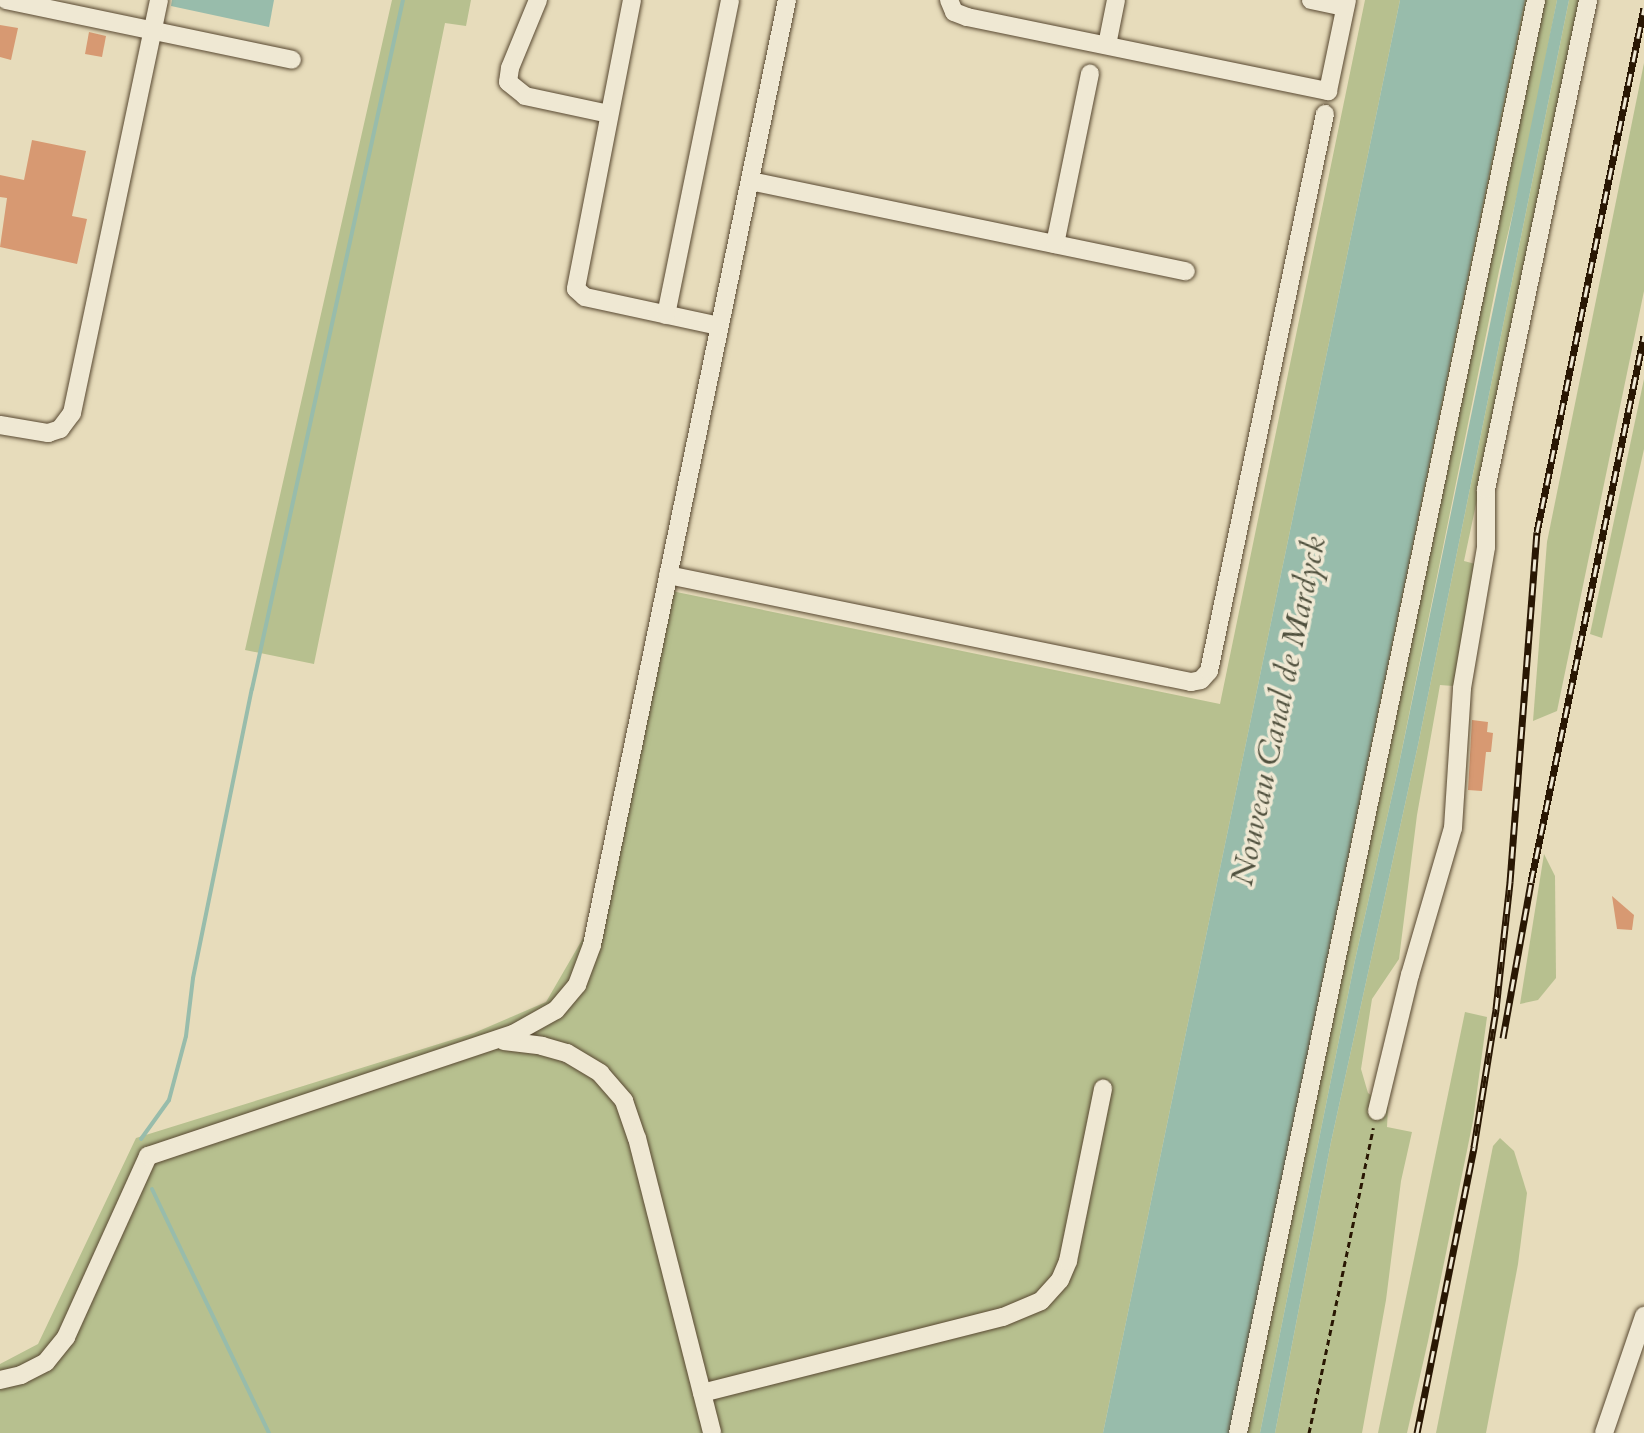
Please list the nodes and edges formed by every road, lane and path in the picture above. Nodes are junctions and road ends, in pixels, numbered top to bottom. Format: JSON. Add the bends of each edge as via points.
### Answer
{"nodes":[{"id":1,"x":6,"y":0,"type":"edge"},
{"id":2,"x":159,"y":0,"type":"edge"},
{"id":3,"x":538,"y":0,"type":"edge"},
{"id":4,"x":632,"y":0,"type":"edge"},
{"id":5,"x":730,"y":0,"type":"edge"},
{"id":6,"x":787,"y":0,"type":"edge"},
{"id":7,"x":949,"y":0,"type":"edge"},
{"id":8,"x":1116,"y":0,"type":"edge"},
{"id":9,"x":1315,"y":0,"type":"edge"},
{"id":10,"x":1536,"y":0,"type":"edge"},
{"id":11,"x":1588,"y":0,"type":"edge"},
{"id":12,"x":1346,"y":4,"type":"edge"},
{"id":13,"x":152,"y":31,"type":"junction"},
{"id":14,"x":1107,"y":45,"type":"junction"},
{"id":15,"x":292,"y":60,"type":"dead end"},
{"id":16,"x":1090,"y":74,"type":"dead end"},
{"id":17,"x":609,"y":114,"type":"junction"},
{"id":18,"x":1325,"y":114,"type":"dead end"},
{"id":19,"x":750,"y":181,"type":"junction"},
{"id":20,"x":1055,"y":244,"type":"junction"},
{"id":21,"x":1186,"y":271,"type":"dead end"},
{"id":22,"x":666,"y":315,"type":"junction"},
{"id":23,"x":719,"y":326,"type":"junction"},
{"id":24,"x":0,"y":425,"type":"edge"},
{"id":25,"x":666,"y":582,"type":"junction"},
{"id":26,"x":497,"y":1040,"type":"junction"},
{"id":27,"x":1103,"y":1089,"type":"dead end"},
{"id":28,"x":1377,"y":1111,"type":"joint"},
{"id":29,"x":1644,"y":1316,"type":"edge"},
{"id":30,"x":0,"y":1380,"type":"edge"},
{"id":31,"x":702,"y":1393,"type":"junction"},
{"id":32,"x":712,"y":1433,"type":"edge"},
{"id":33,"x":1238,"y":1433,"type":"edge"},
{"id":34,"x":1309,"y":1433,"type":"edge"},
{"id":35,"x":1604,"y":1433,"type":"edge"}],
"edges":[{"from":1,"to":13,"type":"street"},
{"from":2,"to":13,"type":"street"},
{"from":3,"to":17,"type":"street","via":[[508,82],[525,96]]},
{"from":4,"to":17,"type":"street"},
{"from":5,"to":22,"type":"street"},
{"from":6,"to":19,"type":"street"},
{"from":7,"to":14,"type":"street","via":[[954,12],[967,17]]},
{"from":8,"to":14,"type":"street"},
{"from":9,"to":12,"type":"street"},
{"from":10,"to":33,"type":"street"},
{"from":11,"to":28,"type":"street","via":[[1486,489],[1486,547],[1462,688],[1453,828]]},
{"from":12,"to":14,"type":"street","via":[[1328,91]]},
{"from":13,"to":15,"type":"street"},
{"from":13,"to":24,"type":"street","via":[[72,413],[60,429],[48,433]]},
{"from":16,"to":20,"type":"street"},
{"from":17,"to":22,"type":"street","via":[[576,289],[585,297]]},
{"from":18,"to":25,"type":"street","via":[[1209,671],[1201,680]]},
{"from":19,"to":20,"type":"street"},
{"from":19,"to":23,"type":"street"},
{"from":20,"to":21,"type":"street"},
{"from":22,"to":23,"type":"street"},
{"from":23,"to":25,"type":"street"},
{"from":25,"to":26,"type":"street","via":[[587,961],[571,994],[556,1010]]},
{"from":26,"to":30,"type":"street","via":[[148,1156],[66,1337],[46,1362]]},
{"from":26,"to":31,"type":"street","via":[[567,1053],[600,1073],[624,1101]]},
{"from":27,"to":31,"type":"street","via":[[1068,1261],[1041,1301],[1003,1317]]},
{"from":28,"to":34,"type":"path"},
{"from":29,"to":35,"type":"street"},
{"from":31,"to":32,"type":"street"}]}
